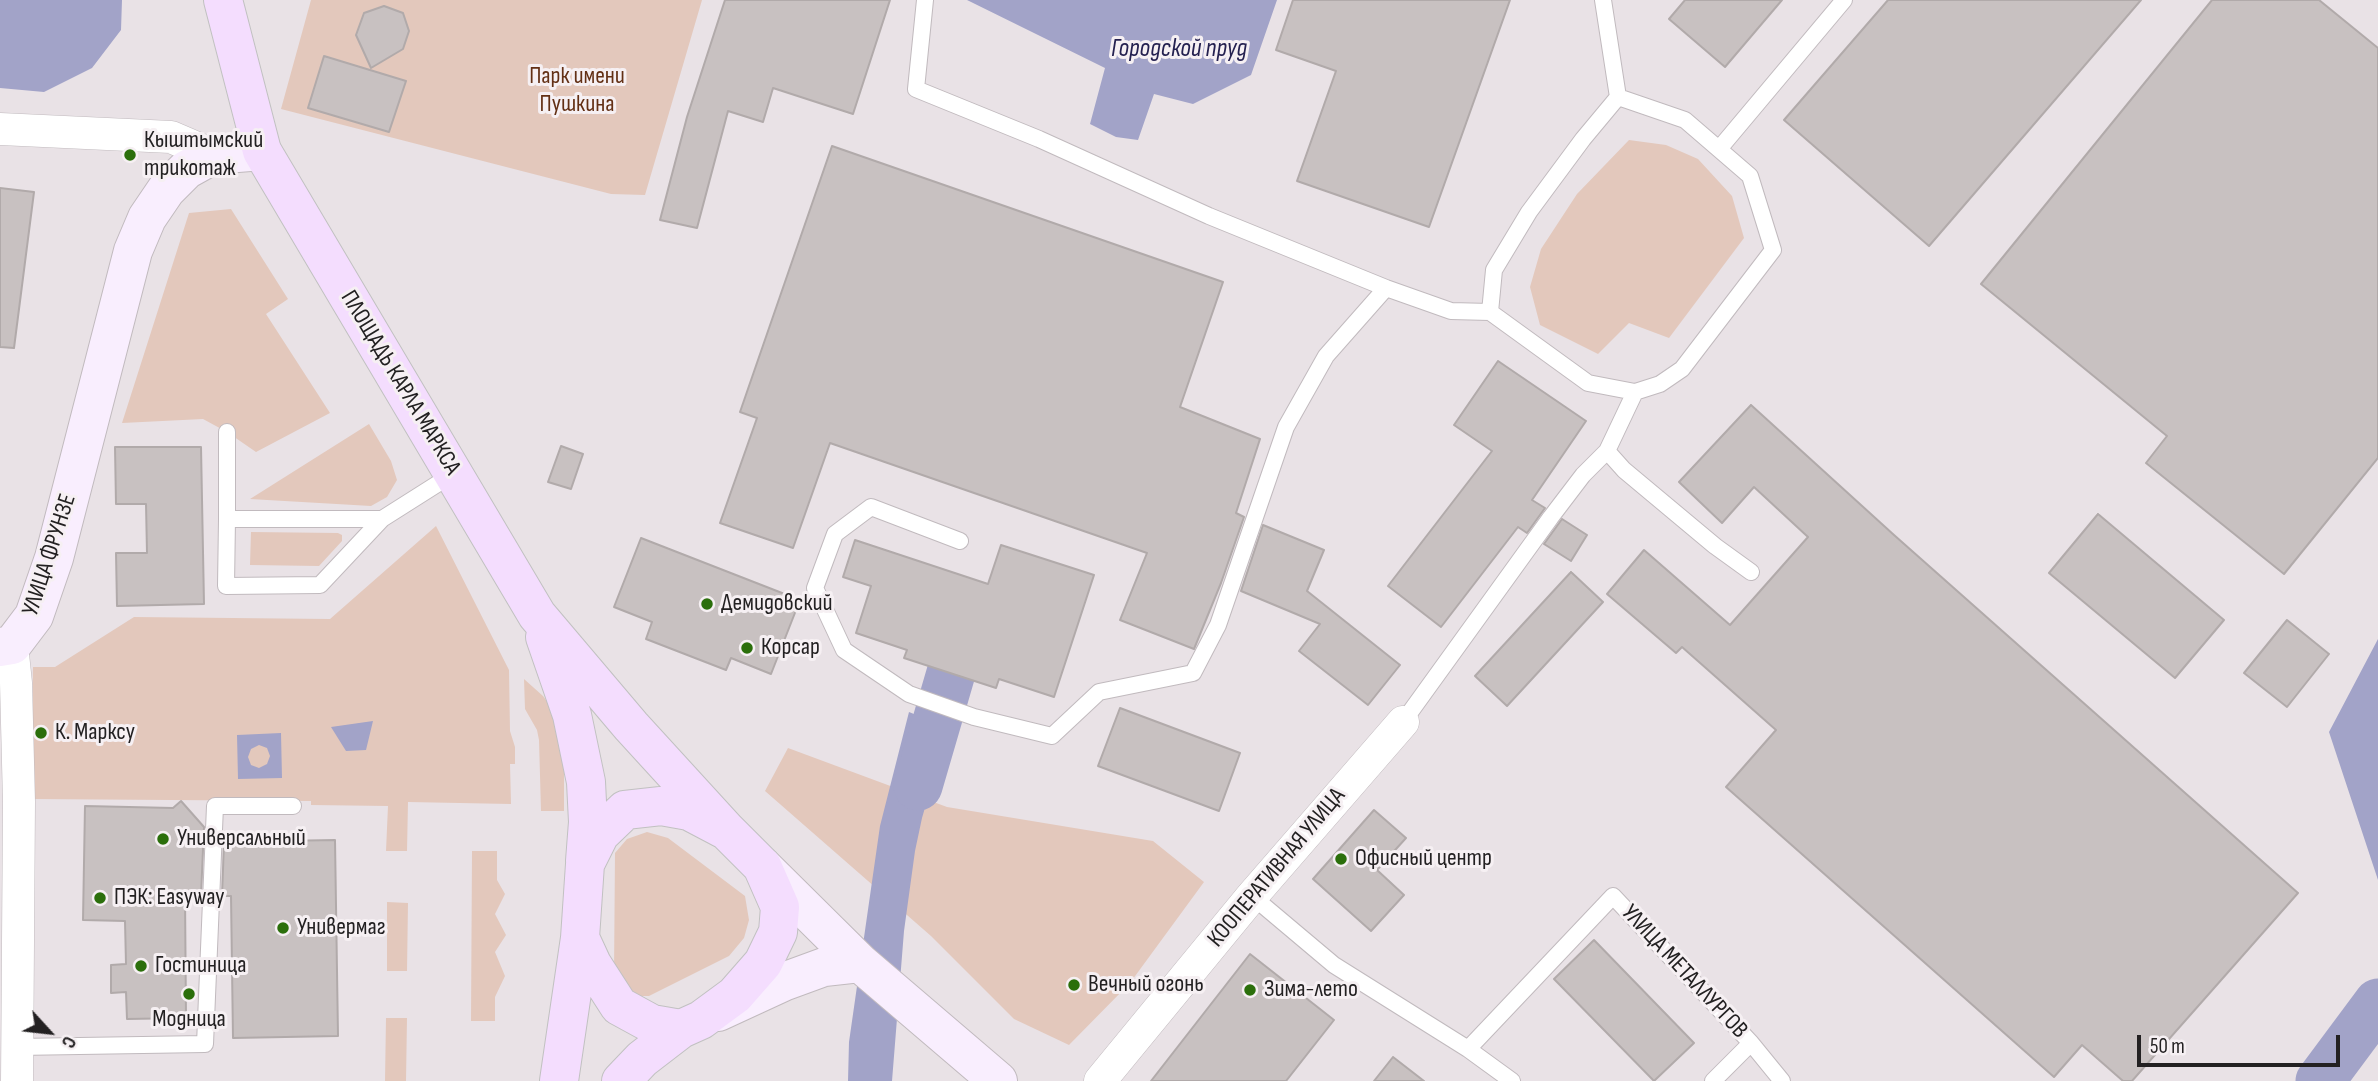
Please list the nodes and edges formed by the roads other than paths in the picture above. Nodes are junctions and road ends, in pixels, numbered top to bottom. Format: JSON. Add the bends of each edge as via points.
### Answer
{"nodes":[{"id":1,"x":223,"y":0,"type":"edge"},
{"id":2,"x":925,"y":0,"type":"edge"},
{"id":3,"x":1603,"y":0,"type":"edge"},
{"id":4,"x":1844,"y":0,"type":"edge"},
{"id":5,"x":1618,"y":97,"type":"junction"},
{"id":6,"x":0,"y":129,"type":"edge"},
{"id":7,"x":1719,"y":149,"type":"junction"},
{"id":8,"x":262,"y":151,"type":"junction"},
{"id":9,"x":213,"y":155,"type":"junction"},
{"id":10,"x":1386,"y":288,"type":"junction"},
{"id":11,"x":1490,"y":312,"type":"junction"},
{"id":12,"x":1635,"y":392,"type":"junction"},
{"id":13,"x":227,"y":432,"type":"dead end"},
{"id":14,"x":1607,"y":451,"type":"junction"},
{"id":15,"x":453,"y":474,"type":"junction"},
{"id":16,"x":227,"y":519,"type":"junction"},
{"id":17,"x":382,"y":519,"type":"junction"},
{"id":18,"x":960,"y":541,"type":"dead end"},
{"id":19,"x":1751,"y":572,"type":"dead end"},
{"id":20,"x":537,"y":615,"type":"junction"},
{"id":21,"x":6,"y":646,"type":"edge"},
{"id":22,"x":1403,"y":722,"type":"joint"},
{"id":23,"x":293,"y":806,"type":"dead end"},
{"id":24,"x":727,"y":831,"type":"junction"},
{"id":25,"x":585,"y":864,"type":"junction"},
{"id":26,"x":762,"y":866,"type":"junction"},
{"id":27,"x":1252,"y":896,"type":"junction"},
{"id":28,"x":580,"y":938,"type":"junction"},
{"id":29,"x":860,"y":962,"type":"junction"},
{"id":30,"x":691,"y":1024,"type":"junction"},
{"id":31,"x":1751,"y":1043,"type":"junction"},
{"id":32,"x":17,"y":1047,"type":"junction"},
{"id":33,"x":1468,"y":1049,"type":"junction"},
{"id":34,"x":17,"y":1081,"type":"edge"},
{"id":35,"x":559,"y":1081,"type":"edge"},
{"id":36,"x":621,"y":1081,"type":"edge"},
{"id":37,"x":998,"y":1081,"type":"edge"},
{"id":38,"x":1100,"y":1081,"type":"edge"},
{"id":39,"x":1512,"y":1081,"type":"edge"},
{"id":40,"x":1713,"y":1081,"type":"edge"},
{"id":41,"x":1782,"y":1081,"type":"edge"}],
"edges":[{"from":1,"to":8,"type":"main road","name":"ПЛОЩАДЬ КАРЛА МАРКСА"},
{"from":2,"to":10,"type":"lane","via":[[916,89]]},
{"from":3,"to":5,"type":"lane"},
{"from":4,"to":7,"type":"lane"},
{"from":5,"to":7,"type":"lane","via":[[1685,120]]},
{"from":5,"to":11,"type":"lane","via":[[1528,212],[1494,270]]},
{"from":6,"to":9,"type":"street","via":[[171,137]]},
{"from":7,"to":12,"type":"lane","via":[[1751,176],[1773,250],[1682,369],[1660,384]]},
{"from":8,"to":9,"type":"street","name":"УЛИЦА ФРУНЗЕ"},
{"from":8,"to":15,"type":"main road","name":"ПЛОЩАДЬ КАРЛА МАРКСА"},
{"from":9,"to":21,"type":"street","name":"УЛИЦА ФРУНЗЕ","via":[[186,170],[166,190],[133,251],[54,558],[34,616]]},
{"from":10,"to":11,"type":"lane","via":[[1451,311]]},
{"from":10,"to":18,"type":"lane","via":[[1326,356],[1286,427],[1218,625],[1193,673],[1099,692],[1052,736],[974,717],[909,694],[844,650],[815,588],[835,534],[871,507]]},
{"from":11,"to":12,"type":"lane","via":[[1588,383]]},
{"from":12,"to":14,"type":"lane"},
{"from":13,"to":16,"type":"lane"},
{"from":14,"to":19,"type":"lane","via":[[1624,470]]},
{"from":14,"to":22,"type":"lane","via":[[1551,517]]},
{"from":15,"to":17,"type":"lane"},
{"from":15,"to":20,"type":"main road","name":"ПЛОЩАДЬ КАРЛА МАРКСА"},
{"from":16,"to":17,"type":"lane"},
{"from":16,"to":17,"type":"lane","via":[[226,586],[320,585]]},
{"from":20,"to":24,"type":"main road"},
{"from":20,"to":25,"type":"main road","via":[[572,715],[586,782]]},
{"from":21,"to":32,"type":"street","name":"УЛИЦА ФРУНЗЕ","via":[[16,683]]},
{"from":22,"to":27,"type":"street","name":"КООПЕРАТИВНАЯ УЛИЦА"},
{"from":23,"to":32,"type":"lane","via":[[215,806],[205,1044]]},
{"from":24,"to":25,"type":"main road","via":[[689,811],[662,806],[625,810],[600,834]]},
{"from":24,"to":26,"type":"main road"},
{"from":25,"to":28,"type":"main road"},
{"from":26,"to":29,"type":"street"},
{"from":26,"to":30,"type":"main road","via":[[780,907],[778,932],[764,963],[735,995]]},
{"from":27,"to":33,"type":"lane","via":[[1334,965]]},
{"from":27,"to":38,"type":"street","name":"КООПЕРАТИВНАЯ УЛИЦА"},
{"from":28,"to":30,"type":"main road","via":[[620,1006],[652,1024]]},
{"from":28,"to":35,"type":"main road"},
{"from":29,"to":30,"type":"street","via":[[824,967],[783,982]]},
{"from":29,"to":37,"type":"street"},
{"from":30,"to":36,"type":"main road","via":[[642,1059]]},
{"from":31,"to":33,"type":"lane","name":"УЛИЦА МЕТАЛЛУРГОВ","via":[[1613,896]]},
{"from":31,"to":40,"type":"lane"},
{"from":31,"to":41,"type":"lane","name":"УЛИЦА МЕТАЛЛУРГОВ"},
{"from":32,"to":34,"type":"street","name":"УЛИЦА ФРУНЗЕ"},
{"from":33,"to":39,"type":"lane"}]}
